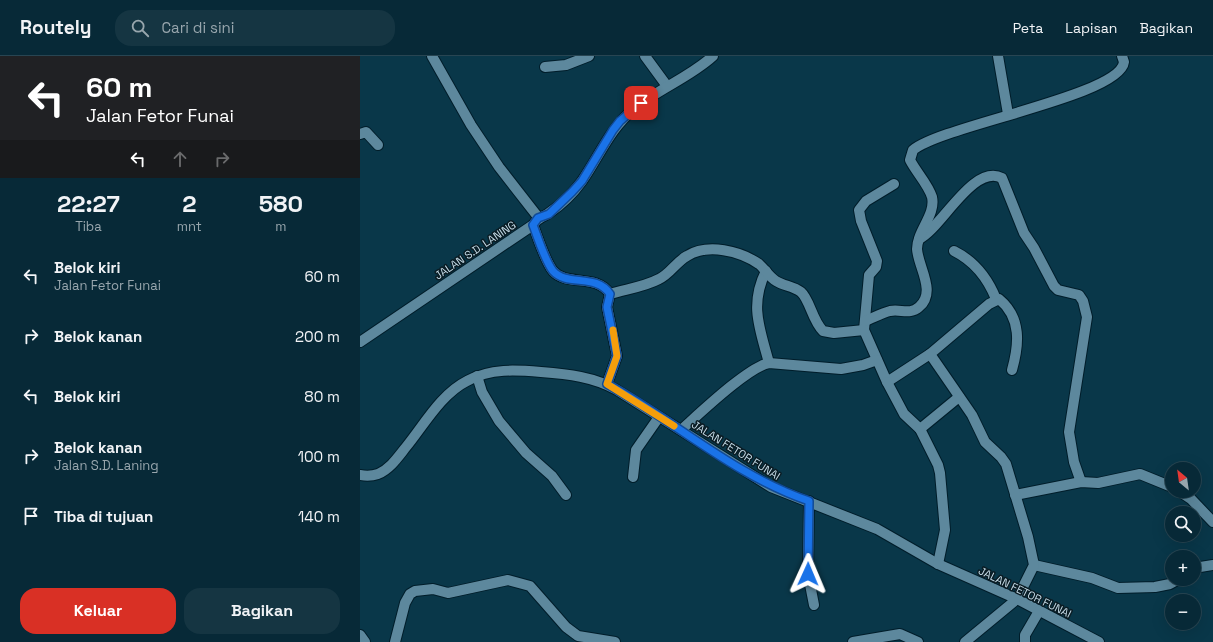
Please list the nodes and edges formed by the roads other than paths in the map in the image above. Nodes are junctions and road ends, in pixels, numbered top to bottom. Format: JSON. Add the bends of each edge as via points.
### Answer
{"nodes":[{"id":1,"x":589,"y":56,"type":"edge"},
{"id":2,"x":645,"y":56,"type":"edge"},
{"id":3,"x":714,"y":56,"type":"edge"},
{"id":4,"x":998,"y":56,"type":"edge"},
{"id":5,"x":1122,"y":56,"type":"edge"},
{"id":6,"x":435,"y":58,"type":"edge"},
{"id":7,"x":545,"y":67,"type":"dead end"},
{"id":8,"x":667,"y":86,"type":"junction"},
{"id":9,"x":1008,"y":114,"type":"junction"},
{"id":10,"x":360,"y":134,"type":"edge"},
{"id":11,"x":378,"y":145,"type":"dead end"},
{"id":12,"x":894,"y":184,"type":"dead end"},
{"id":13,"x":536,"y":221,"type":"junction"},
{"id":14,"x":919,"y":239,"type":"junction"},
{"id":15,"x":954,"y":251,"type":"dead end"},
{"id":16,"x":766,"y":271,"type":"junction"},
{"id":17,"x":610,"y":294,"type":"junction"},
{"id":18,"x":996,"y":299,"type":"junction"},
{"id":19,"x":864,"y":326,"type":"junction"},
{"id":20,"x":360,"y":342,"type":"edge"},
{"id":21,"x":930,"y":354,"type":"junction"},
{"id":22,"x":877,"y":360,"type":"junction"},
{"id":23,"x":769,"y":363,"type":"junction"},
{"id":24,"x":1012,"y":370,"type":"dead end"},
{"id":25,"x":477,"y":376,"type":"junction"},
{"id":26,"x":887,"y":382,"type":"junction"},
{"id":27,"x":607,"y":384,"type":"junction"},
{"id":28,"x":959,"y":396,"type":"junction"},
{"id":29,"x":659,"y":417,"type":"junction"},
{"id":30,"x":920,"y":429,"type":"junction"},
{"id":31,"x":681,"y":430,"type":"junction"},
{"id":32,"x":360,"y":475,"type":"edge"},
{"id":33,"x":633,"y":477,"type":"dead end"},
{"id":34,"x":1081,"y":482,"type":"junction"},
{"id":35,"x":1165,"y":484,"type":"edge"},
{"id":36,"x":566,"y":495,"type":"dead end"},
{"id":37,"x":1015,"y":495,"type":"junction"},
{"id":38,"x":1189,"y":498,"type":"edge"},
{"id":39,"x":809,"y":501,"type":"junction"},
{"id":40,"x":1213,"y":522,"type":"edge"},
{"id":41,"x":938,"y":564,"type":"junction"},
{"id":42,"x":1034,"y":565,"type":"junction"},
{"id":43,"x":1213,"y":565,"type":"edge"},
{"id":44,"x":1201,"y":567,"type":"edge"},
{"id":45,"x":1165,"y":585,"type":"edge"},
{"id":46,"x":1017,"y":600,"type":"junction"},
{"id":47,"x":814,"y":605,"type":"dead end"},
{"id":48,"x":1038,"y":611,"type":"junction"},
{"id":49,"x":360,"y":635,"type":"edge"},
{"id":50,"x":364,"y":642,"type":"edge"},
{"id":51,"x":395,"y":642,"type":"edge"},
{"id":52,"x":615,"y":642,"type":"edge"},
{"id":53,"x":853,"y":642,"type":"edge"},
{"id":54,"x":918,"y":642,"type":"edge"},
{"id":55,"x":965,"y":642,"type":"edge"},
{"id":56,"x":1025,"y":642,"type":"edge"},
{"id":57,"x":1099,"y":642,"type":"edge"}],
"edges":[{"from":1,"to":7,"type":"street","via":[[566,65]]},
{"from":2,"to":8,"type":"street"},
{"from":3,"to":8,"type":"street","name":"JALAN S.D. LANING"},
{"from":4,"to":9,"type":"street"},
{"from":5,"to":9,"type":"street","via":[[1124,65],[1121,70],[1101,82],[1063,100]]},
{"from":6,"to":13,"type":"street","via":[[471,125]]},
{"from":8,"to":13,"type":"street","name":"JALAN S.D. LANING","via":[[634,108],[620,121],[603,144],[582,181],[549,214]]},
{"from":9,"to":14,"type":"street","via":[[913,150],[910,160],[932,197],[931,211]]},
{"from":10,"to":11,"type":"street","via":[[366,132]]},
{"from":12,"to":19,"type":"street","via":[[866,201],[859,210],[877,261],[876,267],[869,275]]},
{"from":13,"to":17,"type":"street","via":[[553,271],[568,278],[603,286]]},
{"from":13,"to":20,"type":"street","name":"JALAN S.D. LANING"},
{"from":14,"to":19,"type":"street","via":[[918,256],[926,289],[925,299],[913,311],[892,311]]},
{"from":14,"to":34,"type":"street","via":[[927,235],[943,214],[975,183],[991,176],[998,175],[1002,178],[1024,233],[1054,286],[1058,290],[1079,295],[1084,301],[1087,317],[1069,432],[1074,462]]},
{"from":15,"to":18,"type":"street","via":[[980,271]]},
{"from":16,"to":17,"type":"street","via":[[752,260],[722,249],[700,251],[689,254],[658,280]]},
{"from":16,"to":19,"type":"street","via":[[777,282],[802,292],[813,318],[823,331],[834,333]]},
{"from":16,"to":23,"type":"street","via":[[759,285],[756,307]]},
{"from":17,"to":27,"type":"street","via":[[607,307],[617,356]]},
{"from":18,"to":21,"type":"street"},
{"from":18,"to":24,"type":"street","via":[[1000,300],[1011,316],[1017,332],[1018,344]]},
{"from":19,"to":22,"type":"street"},
{"from":21,"to":26,"type":"street"},
{"from":21,"to":28,"type":"street"},
{"from":22,"to":23,"type":"street","via":[[841,369]]},
{"from":22,"to":26,"type":"street"},
{"from":23,"to":31,"type":"street","via":[[749,372]]},
{"from":25,"to":27,"type":"street","name":"JALAN FETOR FUNAI","via":[[502,370],[526,371],[580,376]]},
{"from":25,"to":32,"type":"street","name":"JALAN FETOR FUNAI","via":[[442,401],[396,460],[385,470],[376,475]]},
{"from":25,"to":36,"type":"street","via":[[482,392],[500,421],[526,453],[552,476]]},
{"from":26,"to":30,"type":"street","via":[[904,414]]},
{"from":27,"to":29,"type":"street","name":"JALAN FETOR FUNAI"},
{"from":28,"to":30,"type":"street"},
{"from":28,"to":37,"type":"street","via":[[986,442],[1004,460]]},
{"from":29,"to":31,"type":"street","name":"JALAN FETOR FUNAI"},
{"from":29,"to":33,"type":"street","via":[[636,450]]},
{"from":30,"to":41,"type":"street","via":[[938,465],[942,494],[944,537]]},
{"from":31,"to":39,"type":"street","name":"JALAN FETOR FUNAI","via":[[771,487]]},
{"from":34,"to":35,"type":"street","via":[[1098,483],[1140,474]]},
{"from":34,"to":37,"type":"street"},
{"from":37,"to":42,"type":"street"},
{"from":38,"to":40,"type":"street"},
{"from":39,"to":41,"type":"street","name":"JALAN FETOR FUNAI","via":[[877,529]]},
{"from":39,"to":47,"type":"street","via":[[808,574]]},
{"from":41,"to":46,"type":"street","name":"JALAN FETOR FUNAI"},
{"from":42,"to":45,"type":"street","via":[[1092,578],[1118,588]]},
{"from":42,"to":46,"type":"street"},
{"from":43,"to":44,"type":"street"},
{"from":46,"to":48,"type":"street","name":"JALAN FETOR FUNAI"},
{"from":46,"to":55,"type":"street"},
{"from":48,"to":56,"type":"street","via":[[1025,635]]},
{"from":48,"to":57,"type":"street","name":"JALAN FETOR FUNAI"},
{"from":49,"to":50,"type":"street"},
{"from":51,"to":52,"type":"street","via":[[405,603],[415,591],[433,589],[448,593],[508,580],[530,586],[566,627],[578,636]]},
{"from":53,"to":54,"type":"street","via":[[900,634]]}]}
